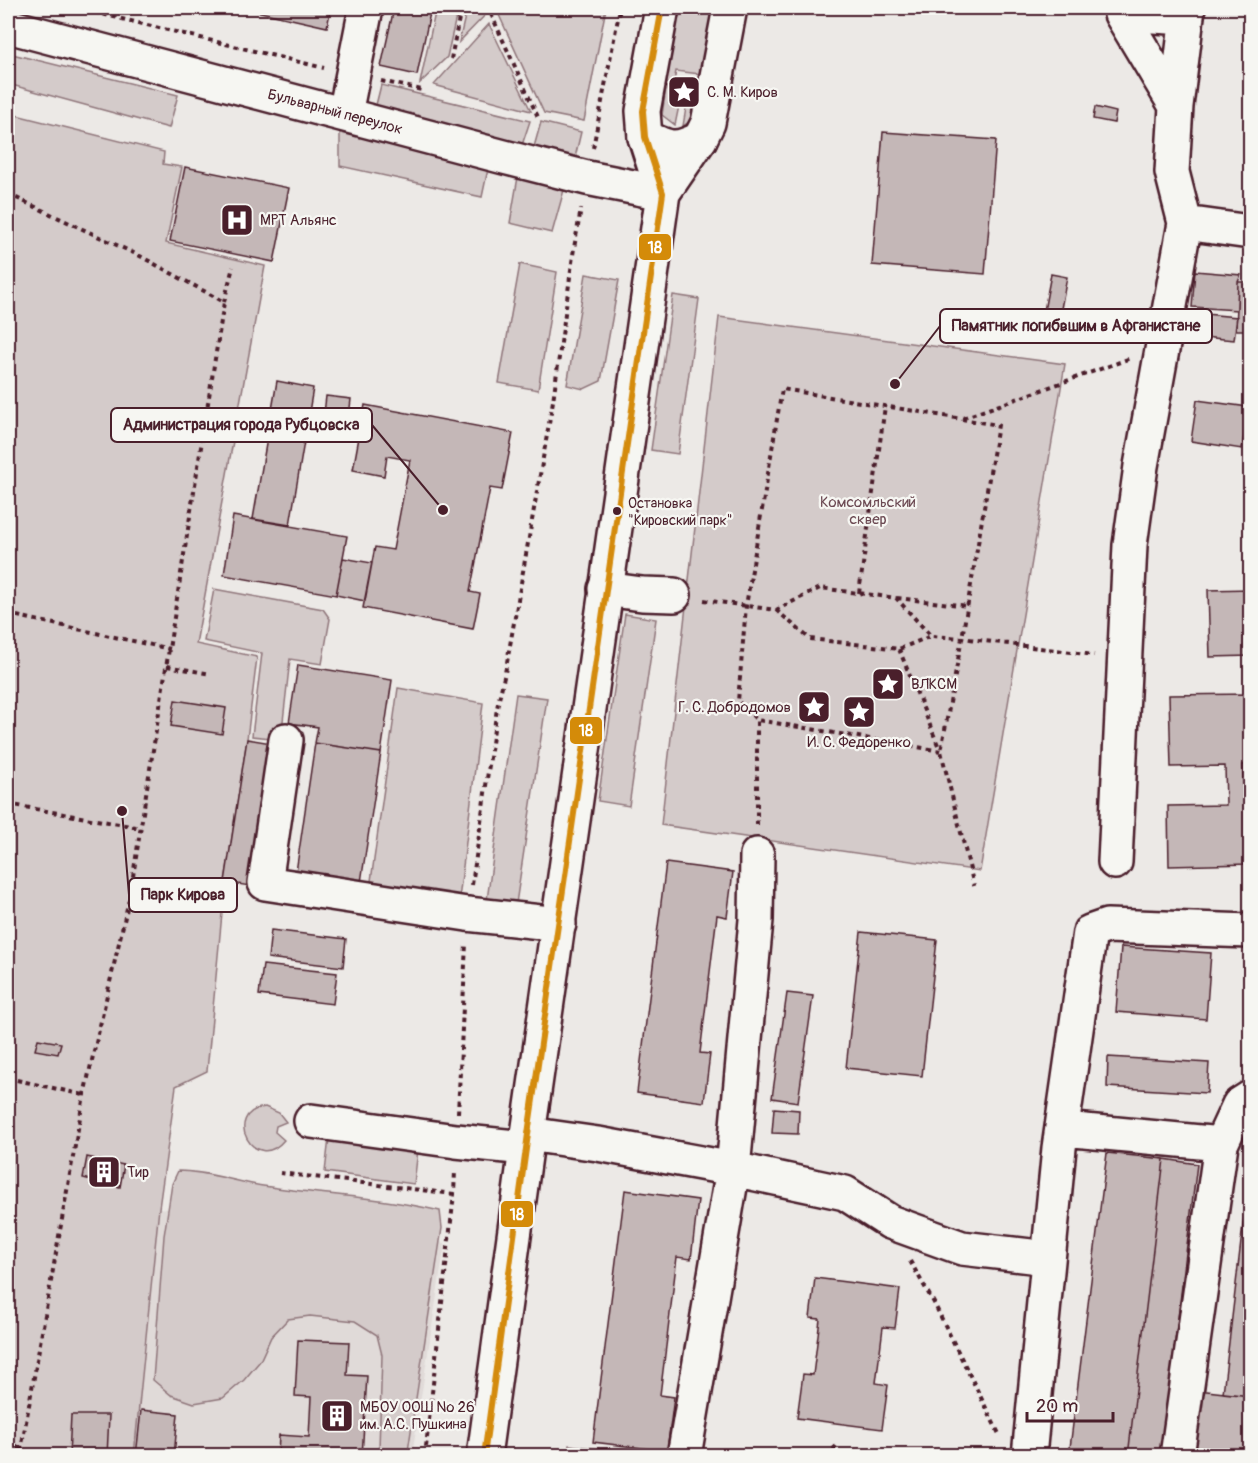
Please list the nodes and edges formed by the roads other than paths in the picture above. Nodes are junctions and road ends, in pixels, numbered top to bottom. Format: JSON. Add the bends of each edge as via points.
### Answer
{"nodes":[{"id":1,"x":366,"y":8,"type":"edge"},
{"id":2,"x":662,"y":8,"type":"edge"},
{"id":3,"x":730,"y":8,"type":"edge"},
{"id":4,"x":1121,"y":11,"type":"edge"},
{"id":5,"x":1187,"y":13,"type":"edge"},
{"id":6,"x":8,"y":26,"type":"edge"},
{"id":7,"x":1176,"y":106,"type":"junction"},
{"id":8,"x":345,"y":114,"type":"junction"},
{"id":9,"x":645,"y":137,"type":"junction"},
{"id":10,"x":700,"y":139,"type":"junction"},
{"id":11,"x":663,"y":193,"type":"junction"},
{"id":12,"x":1185,"y":223,"type":"junction"},
{"id":13,"x":1251,"y":232,"type":"edge"},
{"id":14,"x":606,"y":589,"type":"junction"},
{"id":15,"x":674,"y":595,"type":"road end"},
{"id":16,"x":286,"y":740,"type":"dead end"},
{"id":17,"x":757,"y":855,"type":"road end"},
{"id":18,"x":1115,"y":862,"type":"dead end"},
{"id":19,"x":559,"y":924,"type":"junction"},
{"id":20,"x":1251,"y":931,"type":"edge"},
{"id":21,"x":1251,"y":1098,"type":"edge"},
{"id":22,"x":311,"y":1121,"type":"dead end"},
{"id":23,"x":1064,"y":1129,"type":"junction"},
{"id":24,"x":527,"y":1141,"type":"junction"},
{"id":25,"x":1221,"y":1144,"type":"junction"},
{"id":26,"x":733,"y":1169,"type":"junction"},
{"id":27,"x":1048,"y":1258,"type":"junction"},
{"id":28,"x":1017,"y":1450,"type":"edge"},
{"id":29,"x":484,"y":1455,"type":"edge"},
{"id":30,"x":684,"y":1455,"type":"edge"},
{"id":31,"x":1177,"y":1455,"type":"edge"}],
"edges":[{"from":1,"to":8,"type":"main road"},
{"from":2,"to":9,"type":"main road","via":[[643,111]]},
{"from":3,"to":10,"type":"main road","via":[[708,123]]},
{"from":4,"to":5,"type":"main road"},
{"from":4,"to":7,"type":"main road"},
{"from":5,"to":7,"type":"main road"},
{"from":6,"to":8,"type":"main road","name":"Бульварный переулок"},
{"from":7,"to":12,"type":"main road","via":[[1172,172]]},
{"from":8,"to":11,"type":"main road","name":"Бульварный переулок","via":[[587,178]]},
{"from":9,"to":10,"type":"main road","via":[[666,147],[680,148]]},
{"from":9,"to":11,"type":"main road"},
{"from":10,"to":11,"type":"main road"},
{"from":11,"to":14,"type":"main road"},
{"from":12,"to":13,"type":"main road"},
{"from":12,"to":18,"type":"main road","via":[[1130,545]]},
{"from":14,"to":15,"type":"main road"},
{"from":14,"to":19,"type":"main road"},
{"from":16,"to":19,"type":"main road","via":[[265,883]]},
{"from":17,"to":26,"type":"main road","via":[[756,920]]},
{"from":19,"to":24,"type":"main road"},
{"from":20,"to":23,"type":"main road","via":[[1107,926],[1090,932]]},
{"from":21,"to":25,"type":"main road","via":[[1239,1105]]},
{"from":22,"to":24,"type":"main road","via":[[456,1141]]},
{"from":23,"to":25,"type":"main road"},
{"from":23,"to":27,"type":"main road"},
{"from":24,"to":26,"type":"main road","via":[[598,1144]]},
{"from":24,"to":29,"type":"main road"},
{"from":25,"to":31,"type":"main road"},
{"from":26,"to":27,"type":"main road","via":[[845,1193],[890,1222],[962,1248]]},
{"from":26,"to":30,"type":"main road"},
{"from":27,"to":28,"type":"main road"}]}
